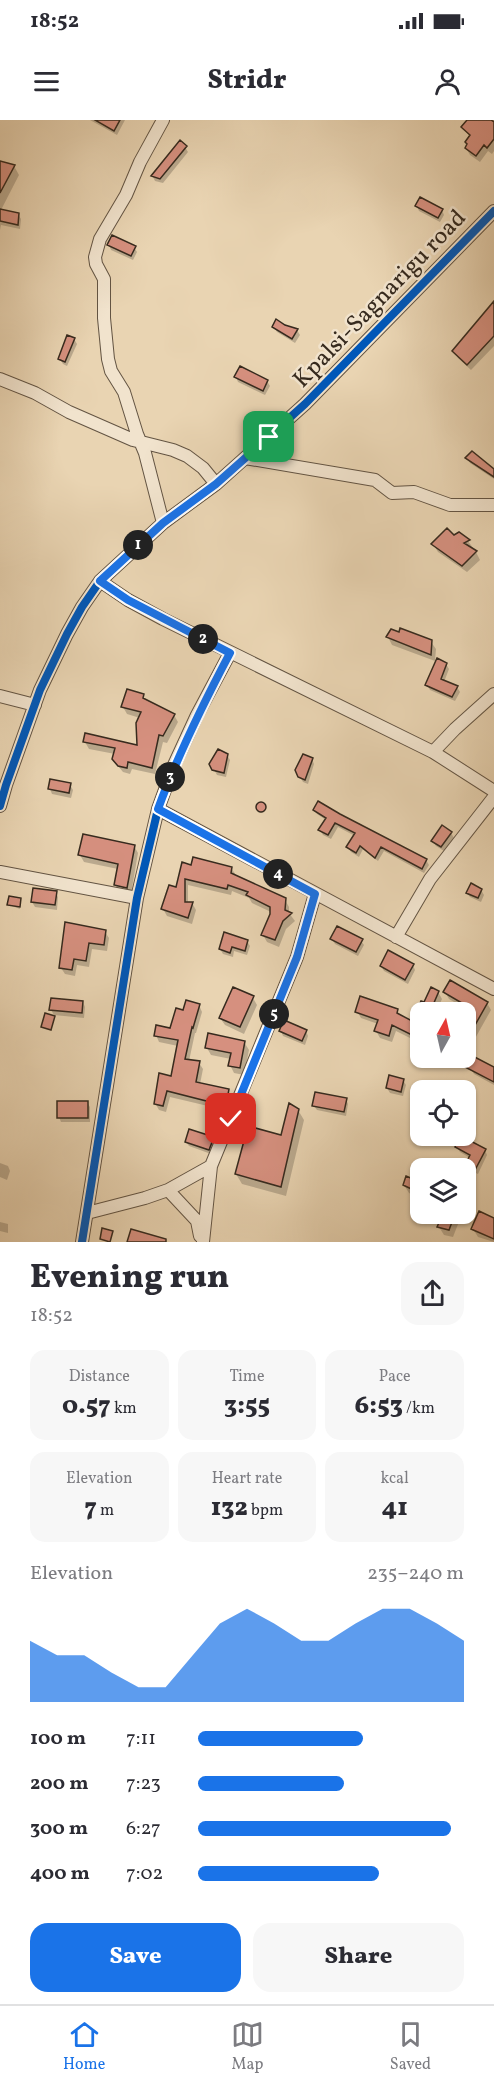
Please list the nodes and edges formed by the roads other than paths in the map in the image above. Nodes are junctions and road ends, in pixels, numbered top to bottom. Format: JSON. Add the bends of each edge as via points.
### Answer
{"nodes":[{"id":1,"x":163,"y":120,"type":"edge"},
{"id":2,"x":492,"y":218,"type":"edge"},
{"id":3,"x":0,"y":379,"type":"edge"},
{"id":4,"x":141,"y":443,"type":"junction"},
{"id":5,"x":245,"y":458,"type":"junction"},
{"id":6,"x":216,"y":484,"type":"junction"},
{"id":7,"x":494,"y":505,"type":"edge"},
{"id":8,"x":163,"y":523,"type":"junction"},
{"id":9,"x":100,"y":581,"type":"junction"},
{"id":10,"x":230,"y":653,"type":"junction"},
{"id":11,"x":494,"y":694,"type":"edge"},
{"id":12,"x":0,"y":696,"type":"edge"},
{"id":13,"x":34,"y":705,"type":"junction"},
{"id":14,"x":434,"y":752,"type":"junction"},
{"id":15,"x":494,"y":791,"type":"edge"},
{"id":16,"x":494,"y":797,"type":"edge"},
{"id":17,"x":0,"y":806,"type":"edge"},
{"id":18,"x":158,"y":809,"type":"junction"},
{"id":19,"x":0,"y":872,"type":"edge"},
{"id":20,"x":315,"y":894,"type":"junction"},
{"id":21,"x":137,"y":898,"type":"junction"},
{"id":22,"x":396,"y":937,"type":"junction"},
{"id":23,"x":494,"y":988,"type":"edge"},
{"id":24,"x":211,"y":1166,"type":"junction"},
{"id":25,"x":168,"y":1190,"type":"junction"},
{"id":26,"x":87,"y":1213,"type":"junction"},
{"id":27,"x":82,"y":1242,"type":"edge"},
{"id":28,"x":203,"y":1242,"type":"edge"}],
"edges":[{"from":1,"to":4,"type":"street","via":[[100,239],[95,257],[104,279],[108,359]]},
{"from":2,"to":5,"type":"street","name":"Kpalsi-Sagnarigu road","via":[[305,404]]},
{"from":3,"to":4,"type":"street"},
{"from":4,"to":6,"type":"street","via":[[187,456],[204,468]]},
{"from":4,"to":8,"type":"street"},
{"from":5,"to":6,"type":"street","name":"Kpalsi-Sagnarigu road"},
{"from":5,"to":7,"type":"street","via":[[375,480],[392,493],[414,492],[450,505]]},
{"from":6,"to":8,"type":"street","name":"Kpalsi-Sagnarigu road"},
{"from":8,"to":9,"type":"street","name":"Kpalsi-Sagnarigu road"},
{"from":9,"to":10,"type":"street","via":[[128,600]]},
{"from":9,"to":13,"type":"street","name":"Kpalsi-Sagnarigu road","via":[[67,634]]},
{"from":10,"to":14,"type":"street"},
{"from":10,"to":18,"type":"street","via":[[174,765]]},
{"from":11,"to":14,"type":"street"},
{"from":12,"to":13,"type":"street"},
{"from":13,"to":17,"type":"street","name":"Kpalsi-Sagnarigu road"},
{"from":14,"to":15,"type":"street"},
{"from":16,"to":22,"type":"street","via":[[430,879]]},
{"from":18,"to":20,"type":"street"},
{"from":18,"to":21,"type":"street"},
{"from":19,"to":21,"type":"street"},
{"from":20,"to":22,"type":"street"},
{"from":20,"to":24,"type":"street","via":[[297,957]]},
{"from":21,"to":26,"type":"street"},
{"from":22,"to":23,"type":"street"},
{"from":24,"to":25,"type":"street"},
{"from":24,"to":28,"type":"street"},
{"from":25,"to":26,"type":"street"},
{"from":25,"to":28,"type":"street","via":[[197,1221]]},
{"from":26,"to":27,"type":"street"}]}
